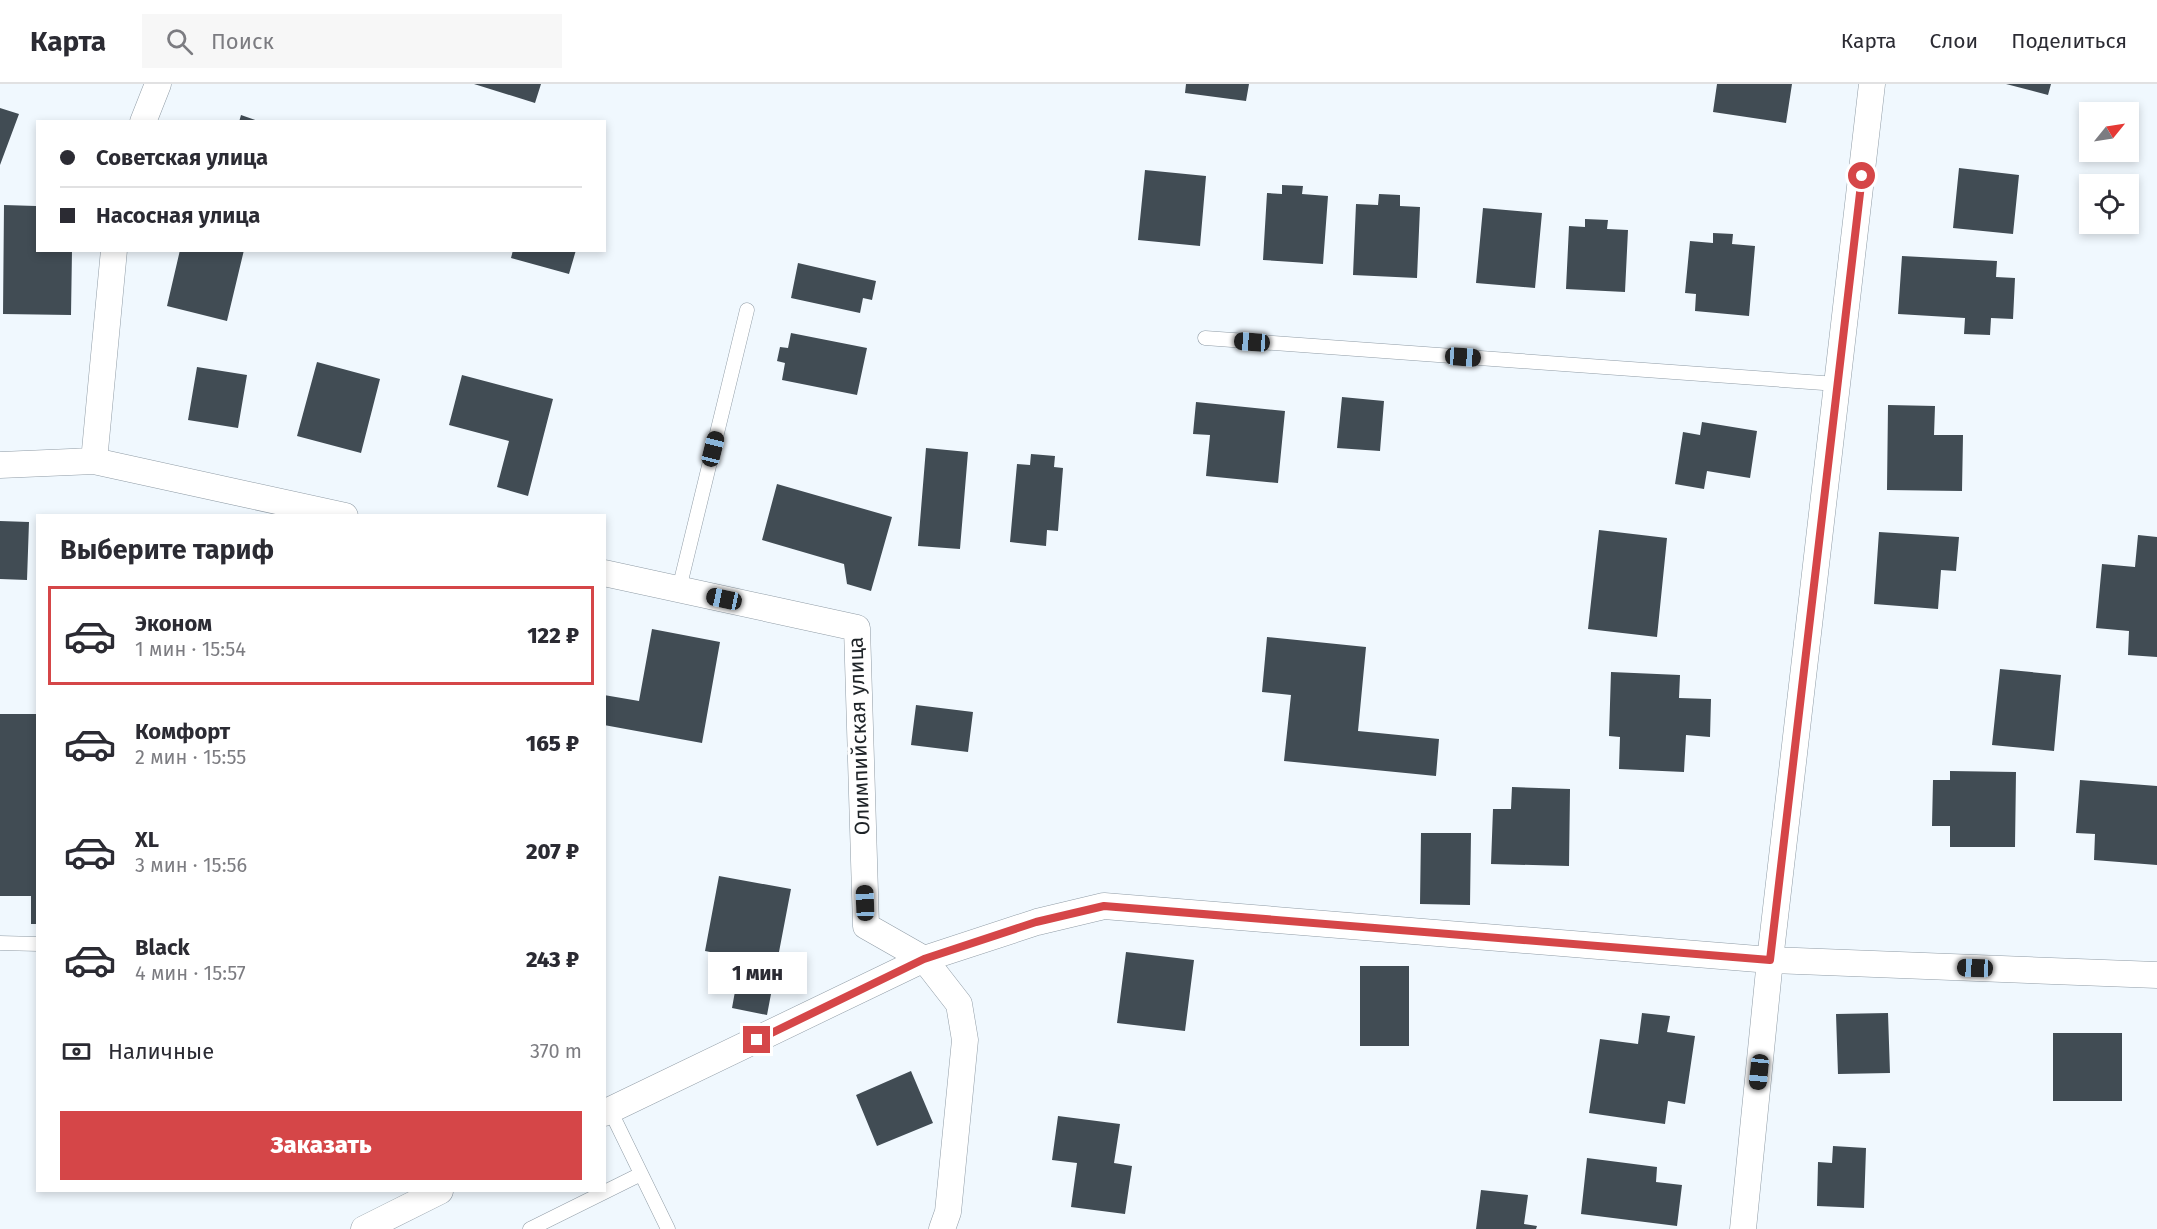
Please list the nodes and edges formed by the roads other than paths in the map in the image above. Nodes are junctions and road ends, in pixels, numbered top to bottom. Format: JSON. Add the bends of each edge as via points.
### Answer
{"nodes":[{"id":1,"x":158,"y":84,"type":"edge"},
{"id":2,"x":1872,"y":84,"type":"edge"},
{"id":3,"x":144,"y":120,"type":"edge"},
{"id":4,"x":114,"y":252,"type":"edge"},
{"id":5,"x":747,"y":310,"type":"dead end"},
{"id":6,"x":1205,"y":338,"type":"dead end"},
{"id":7,"x":1837,"y":384,"type":"junction"},
{"id":8,"x":94,"y":461,"type":"junction"},
{"id":9,"x":0,"y":465,"type":"edge"},
{"id":10,"x":336,"y":514,"type":"edge"},
{"id":11,"x":606,"y":573,"type":"edge"},
{"id":12,"x":679,"y":589,"type":"junction"},
{"id":13,"x":0,"y":943,"type":"edge"},
{"id":14,"x":36,"y":945,"type":"edge"},
{"id":15,"x":924,"y":959,"type":"junction"},
{"id":16,"x":1770,"y":960,"type":"junction"},
{"id":17,"x":2157,"y":975,"type":"edge"},
{"id":18,"x":607,"y":1112,"type":"edge"},
{"id":19,"x":641,"y":1174,"type":"junction"},
{"id":20,"x":438,"y":1192,"type":"edge"},
{"id":21,"x":605,"y":1192,"type":"edge"},
{"id":22,"x":606,"y":1192,"type":"edge"},
{"id":23,"x":364,"y":1229,"type":"edge"},
{"id":24,"x":531,"y":1229,"type":"edge"},
{"id":25,"x":668,"y":1229,"type":"edge"},
{"id":26,"x":942,"y":1229,"type":"edge"},
{"id":27,"x":1743,"y":1229,"type":"edge"}],
"edges":[{"from":1,"to":3,"type":"street"},
{"from":2,"to":7,"type":"street"},
{"from":4,"to":8,"type":"street"},
{"from":5,"to":12,"type":"lane"},
{"from":6,"to":7,"type":"lane"},
{"from":7,"to":16,"type":"street"},
{"from":8,"to":9,"type":"street"},
{"from":8,"to":10,"type":"street"},
{"from":11,"to":12,"type":"street","name":"Олимпийская улица"},
{"from":12,"to":15,"type":"street","name":"Олимпийская улица","via":[[857,628],[866,926]]},
{"from":13,"to":14,"type":"lane"},
{"from":15,"to":16,"type":"street","via":[[1036,922],[1104,906]]},
{"from":15,"to":18,"type":"street"},
{"from":15,"to":26,"type":"street","via":[[959,1004],[964,1040],[948,1212]]},
{"from":16,"to":17,"type":"street"},
{"from":16,"to":27,"type":"street"},
{"from":18,"to":19,"type":"lane"},
{"from":19,"to":22,"type":"lane"},
{"from":19,"to":25,"type":"lane"},
{"from":20,"to":23,"type":"street"},
{"from":21,"to":24,"type":"lane"}]}
